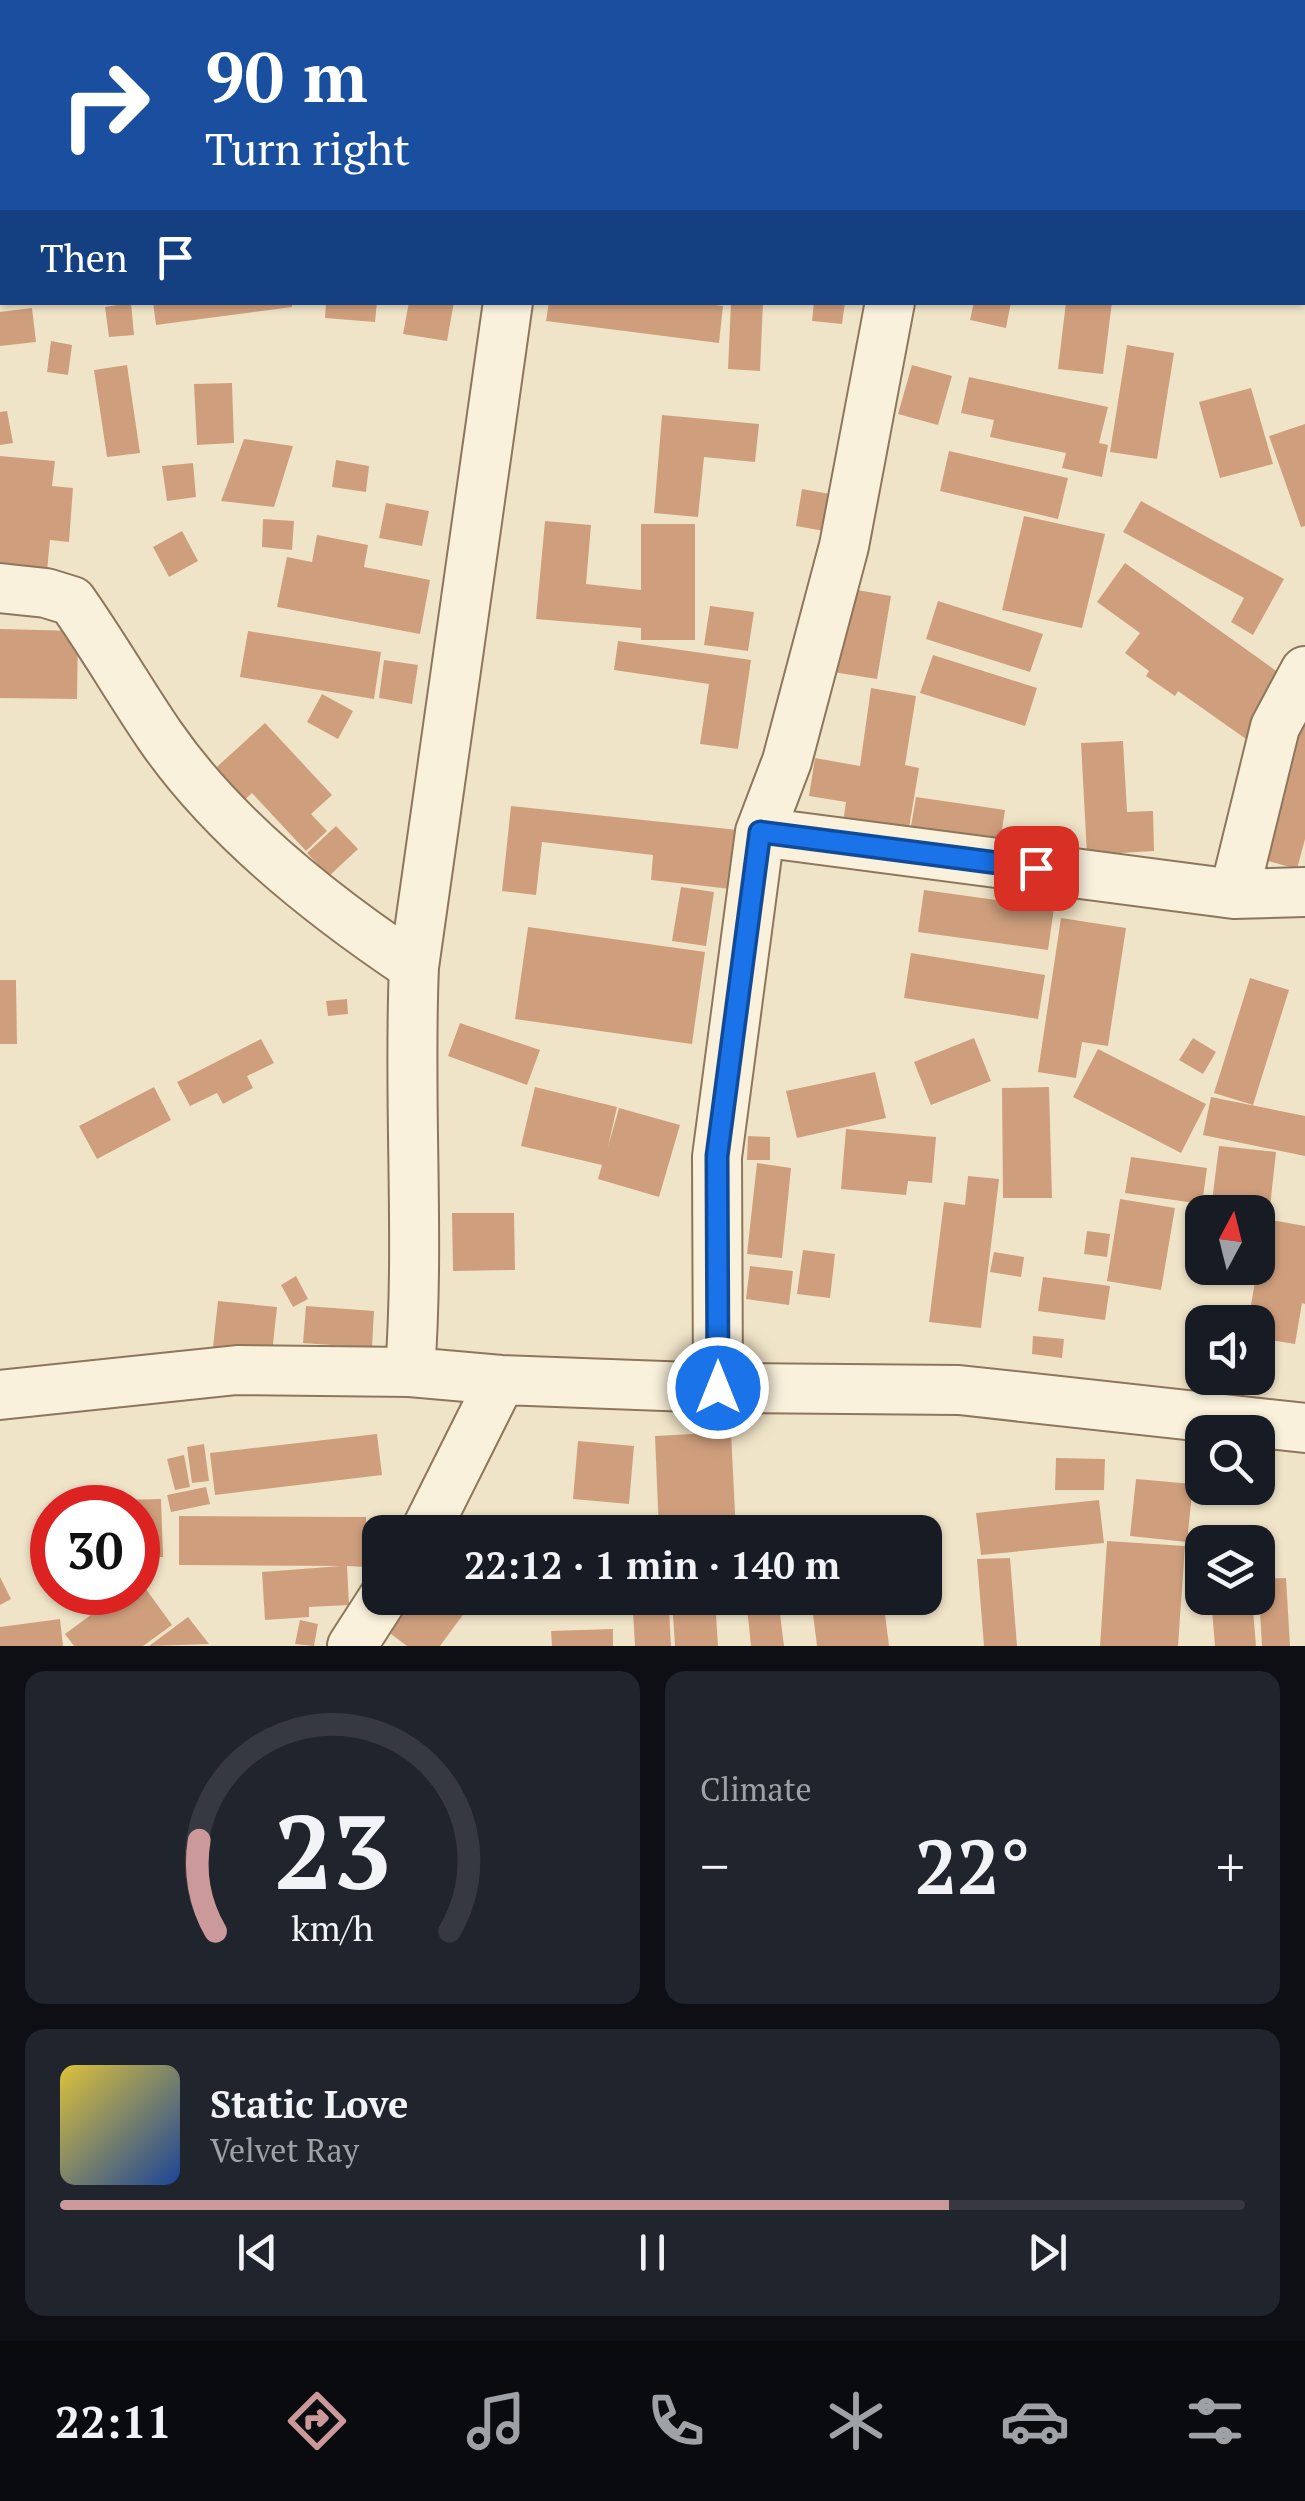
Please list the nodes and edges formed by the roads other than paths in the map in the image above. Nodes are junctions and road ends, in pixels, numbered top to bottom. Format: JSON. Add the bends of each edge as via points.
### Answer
{"nodes":[{"id":1,"x":508,"y":305,"type":"edge"},
{"id":2,"x":889,"y":305,"type":"edge"},
{"id":3,"x":0,"y":588,"type":"edge"},
{"id":4,"x":1305,"y":671,"type":"edge"},
{"id":5,"x":760,"y":832,"type":"junction"},
{"id":6,"x":1305,"y":892,"type":"edge"},
{"id":7,"x":1234,"y":894,"type":"junction"},
{"id":8,"x":414,"y":967,"type":"junction"},
{"id":9,"x":410,"y":1372,"type":"junction"},
{"id":10,"x":501,"y":1380,"type":"junction"},
{"id":11,"x":718,"y":1388,"type":"junction"},
{"id":12,"x":0,"y":1396,"type":"edge"},
{"id":13,"x":1305,"y":1428,"type":"edge"},
{"id":14,"x":433,"y":1515,"type":"edge"},
{"id":15,"x":372,"y":1615,"type":"edge"},
{"id":16,"x":352,"y":1646,"type":"edge"}],
"edges":[{"from":1,"to":8,"type":"street"},
{"from":2,"to":5,"type":"street","via":[[844,546]]},
{"from":3,"to":8,"type":"street","via":[[72,602],[162,738],[216,804],[362,932]]},
{"from":4,"to":7,"type":"street","via":[[1274,727]]},
{"from":5,"to":7,"type":"street"},
{"from":5,"to":11,"type":"street","via":[[717,1156]]},
{"from":6,"to":7,"type":"street"},
{"from":8,"to":9,"type":"street"},
{"from":9,"to":10,"type":"street"},
{"from":9,"to":12,"type":"street","via":[[236,1370]]},
{"from":10,"to":11,"type":"street"},
{"from":10,"to":14,"type":"street"},
{"from":11,"to":13,"type":"street","via":[[959,1390]]},
{"from":15,"to":16,"type":"street"}]}
